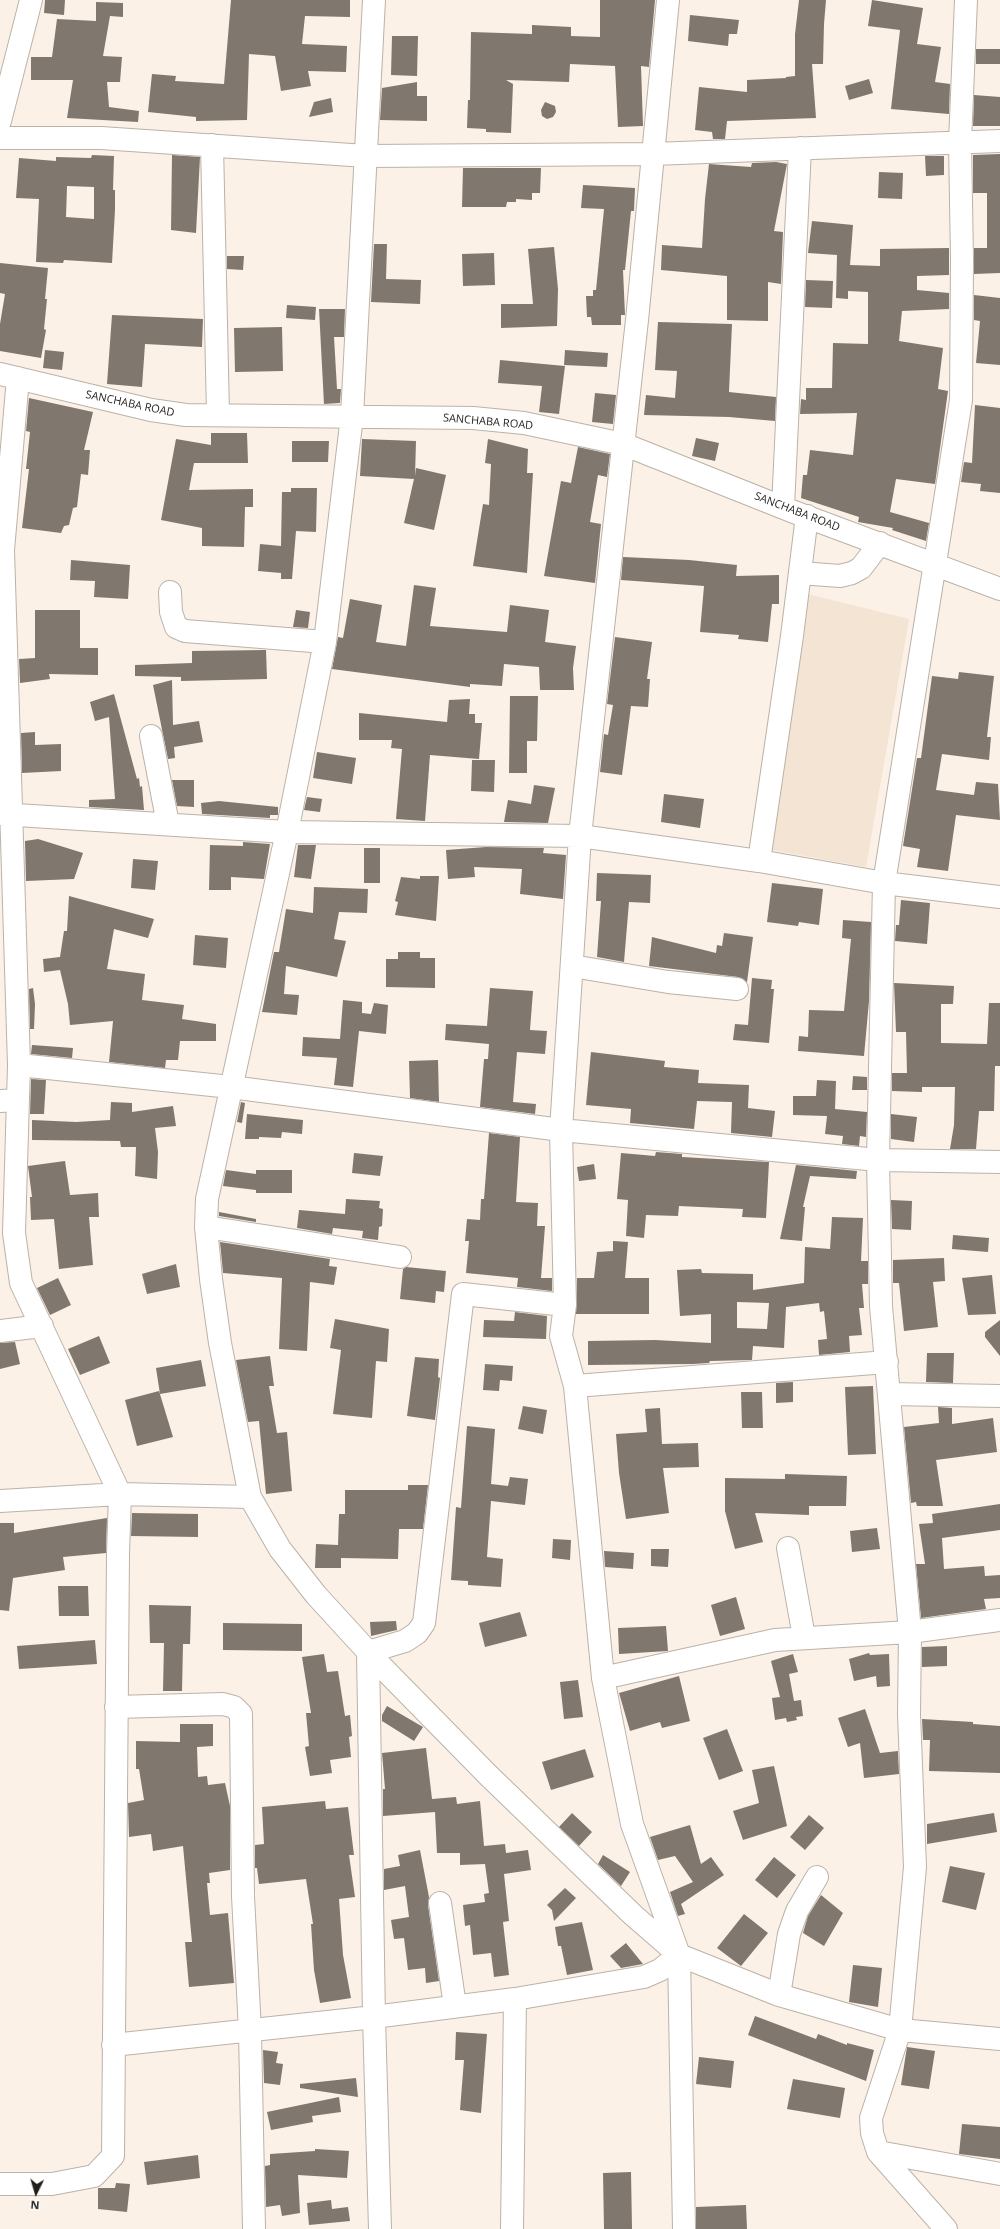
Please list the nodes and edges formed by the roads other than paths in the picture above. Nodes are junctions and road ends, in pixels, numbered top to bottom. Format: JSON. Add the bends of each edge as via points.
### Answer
{"nodes":[{"id":1,"x":31,"y":0,"type":"edge"},
{"id":2,"x":374,"y":0,"type":"edge"},
{"id":3,"x":668,"y":0,"type":"edge"},
{"id":4,"x":966,"y":0,"type":"edge"},
{"id":5,"x":0,"y":121,"type":"edge"},
{"id":6,"x":0,"y":138,"type":"edge"},
{"id":7,"x":1000,"y":140,"type":"edge"},
{"id":8,"x":960,"y":142,"type":"junction"},
{"id":9,"x":212,"y":146,"type":"junction"},
{"id":10,"x":800,"y":148,"type":"junction"},
{"id":11,"x":653,"y":154,"type":"junction"},
{"id":12,"x":366,"y":156,"type":"junction"},
{"id":13,"x":9,"y":376,"type":"edge"},
{"id":14,"x":218,"y":414,"type":"junction"},
{"id":15,"x":352,"y":416,"type":"junction"},
{"id":16,"x":623,"y":444,"type":"junction"},
{"id":17,"x":783,"y":507,"type":"junction"},
{"id":18,"x":807,"y":516,"type":"junction"},
{"id":19,"x":880,"y":543,"type":"junction"},
{"id":20,"x":934,"y":563,"type":"junction"},
{"id":21,"x":800,"y":573,"type":"junction"},
{"id":22,"x":1000,"y":588,"type":"edge"},
{"id":23,"x":170,"y":592,"type":"dead end"},
{"id":24,"x":325,"y":642,"type":"junction"},
{"id":25,"x":151,"y":736,"type":"dead end"},
{"id":26,"x":5,"y":813,"type":"edge"},
{"id":27,"x":168,"y":824,"type":"junction"},
{"id":28,"x":287,"y":832,"type":"junction"},
{"id":29,"x":580,"y":836,"type":"junction"},
{"id":30,"x":759,"y":861,"type":"junction"},
{"id":31,"x":884,"y":883,"type":"junction"},
{"id":32,"x":1000,"y":897,"type":"edge"},
{"id":33,"x":572,"y":966,"type":"junction"},
{"id":34,"x":737,"y":989,"type":"dead end"},
{"id":35,"x":19,"y":1065,"type":"junction"},
{"id":36,"x":230,"y":1086,"type":"junction"},
{"id":37,"x":9,"y":1101,"type":"edge"},
{"id":38,"x":561,"y":1130,"type":"junction"},
{"id":39,"x":878,"y":1160,"type":"junction"},
{"id":40,"x":1000,"y":1162,"type":"edge"},
{"id":41,"x":206,"y":1227,"type":"junction"},
{"id":42,"x":8,"y":1243,"type":"edge"},
{"id":43,"x":400,"y":1256,"type":"dead end"},
{"id":44,"x":565,"y":1305,"type":"junction"},
{"id":45,"x":42,"y":1326,"type":"junction"},
{"id":46,"x":0,"y":1331,"type":"edge"},
{"id":47,"x":887,"y":1362,"type":"junction"},
{"id":48,"x":575,"y":1386,"type":"junction"},
{"id":49,"x":889,"y":1394,"type":"junction"},
{"id":50,"x":1000,"y":1396,"type":"edge"},
{"id":51,"x":120,"y":1494,"type":"junction"},
{"id":52,"x":250,"y":1497,"type":"junction"},
{"id":53,"x":0,"y":1501,"type":"edge"},
{"id":54,"x":788,"y":1548,"type":"dead end"},
{"id":55,"x":1000,"y":1620,"type":"edge"},
{"id":56,"x":910,"y":1632,"type":"junction"},
{"id":57,"x":804,"y":1637,"type":"junction"},
{"id":58,"x":368,"y":1652,"type":"junction"},
{"id":59,"x":603,"y":1678,"type":"junction"},
{"id":60,"x":116,"y":1707,"type":"junction"},
{"id":61,"x":817,"y":1877,"type":"dead end"},
{"id":62,"x":440,"y":1903,"type":"dead end"},
{"id":63,"x":679,"y":1955,"type":"junction"},
{"id":64,"x":780,"y":1995,"type":"junction"},
{"id":65,"x":515,"y":1999,"type":"junction"},
{"id":66,"x":455,"y":2006,"type":"junction"},
{"id":67,"x":374,"y":2017,"type":"junction"},
{"id":68,"x":900,"y":2030,"type":"junction"},
{"id":69,"x":250,"y":2031,"type":"junction"},
{"id":70,"x":1000,"y":2038,"type":"edge"},
{"id":71,"x":113,"y":2045,"type":"junction"},
{"id":72,"x":878,"y":2152,"type":"junction"},
{"id":73,"x":1000,"y":2174,"type":"edge"},
{"id":74,"x":0,"y":2184,"type":"edge"},
{"id":75,"x":254,"y":2229,"type":"edge"},
{"id":76,"x":380,"y":2229,"type":"edge"},
{"id":77,"x":512,"y":2229,"type":"edge"},
{"id":78,"x":684,"y":2229,"type":"edge"},
{"id":79,"x":946,"y":2229,"type":"edge"}],
"edges":[{"from":1,"to":5,"type":"street"},
{"from":2,"to":12,"type":"street"},
{"from":3,"to":11,"type":"street"},
{"from":4,"to":8,"type":"street"},
{"from":6,"to":9,"type":"street","via":[[101,138]]},
{"from":7,"to":8,"type":"street"},
{"from":8,"to":10,"type":"street"},
{"from":8,"to":20,"type":"street","via":[[960,400]]},
{"from":9,"to":12,"type":"street"},
{"from":9,"to":14,"type":"street"},
{"from":10,"to":11,"type":"street"},
{"from":10,"to":17,"type":"street"},
{"from":11,"to":12,"type":"street"},
{"from":11,"to":16,"type":"street"},
{"from":12,"to":15,"type":"street"},
{"from":13,"to":14,"type":"street","name":"SANCHABA ROAD","via":[[150,410],[186,415]]},
{"from":13,"to":26,"type":"street","via":[[2,550]]},
{"from":14,"to":15,"type":"street","name":"SANCHABA ROAD"},
{"from":15,"to":16,"type":"street","name":"SANCHABA ROAD","via":[[473,418],[524,423]]},
{"from":15,"to":24,"type":"street"},
{"from":16,"to":17,"type":"street","name":"SANCHABA ROAD"},
{"from":16,"to":29,"type":"street"},
{"from":17,"to":18,"type":"street","name":"SANCHABA ROAD"},
{"from":18,"to":19,"type":"street","name":"SANCHABA ROAD"},
{"from":18,"to":21,"type":"street"},
{"from":19,"to":20,"type":"street","name":"SANCHABA ROAD"},
{"from":19,"to":21,"type":"street","via":[[861,568],[852,573],[840,576]]},
{"from":20,"to":22,"type":"street","name":"SANCHABA ROAD"},
{"from":20,"to":31,"type":"street"},
{"from":21,"to":30,"type":"street","via":[[775,763]]},
{"from":23,"to":24,"type":"street","via":[[171,612],[176,626],[185,631]]},
{"from":24,"to":28,"type":"street"},
{"from":25,"to":27,"type":"street"},
{"from":26,"to":27,"type":"street"},
{"from":26,"to":35,"type":"street"},
{"from":27,"to":28,"type":"street"},
{"from":28,"to":29,"type":"street"},
{"from":28,"to":36,"type":"street"},
{"from":29,"to":30,"type":"street"},
{"from":29,"to":33,"type":"street"},
{"from":30,"to":31,"type":"street"},
{"from":31,"to":32,"type":"street"},
{"from":31,"to":39,"type":"street"},
{"from":33,"to":34,"type":"street","via":[[668,982]]},
{"from":33,"to":38,"type":"street"},
{"from":35,"to":36,"type":"street"},
{"from":35,"to":37,"type":"street"},
{"from":36,"to":38,"type":"street"},
{"from":36,"to":41,"type":"street","via":[[207,1198]]},
{"from":37,"to":42,"type":"street","via":[[14,1233]]},
{"from":38,"to":39,"type":"street"},
{"from":38,"to":44,"type":"street"},
{"from":39,"to":40,"type":"street"},
{"from":39,"to":47,"type":"street","via":[[881,1306]]},
{"from":41,"to":43,"type":"street"},
{"from":41,"to":52,"type":"street","via":[[210,1279],[220,1343]]},
{"from":42,"to":45,"type":"street","via":[[21,1283]]},
{"from":44,"to":48,"type":"street","via":[[561,1336]]},
{"from":44,"to":58,"type":"street","via":[[463,1294],[424,1623],[417,1633],[405,1641]]},
{"from":45,"to":46,"type":"street"},
{"from":45,"to":51,"type":"street"},
{"from":47,"to":48,"type":"street"},
{"from":47,"to":49,"type":"street"},
{"from":48,"to":59,"type":"street"},
{"from":49,"to":50,"type":"street"},
{"from":49,"to":56,"type":"street"},
{"from":51,"to":52,"type":"street"},
{"from":51,"to":53,"type":"street"},
{"from":51,"to":60,"type":"street"},
{"from":52,"to":58,"type":"street","via":[[280,1549],[316,1595]]},
{"from":54,"to":57,"type":"street"},
{"from":55,"to":56,"type":"street"},
{"from":56,"to":57,"type":"street"},
{"from":56,"to":68,"type":"street","via":[[909,1714],[915,1867]]},
{"from":57,"to":59,"type":"street","via":[[775,1640]]},
{"from":58,"to":63,"type":"street","via":[[488,1775],[633,1915]]},
{"from":58,"to":67,"type":"street"},
{"from":59,"to":63,"type":"street","via":[[632,1824]]},
{"from":60,"to":69,"type":"street","via":[[223,1704],[234,1707],[241,1714],[244,1896]]},
{"from":60,"to":71,"type":"street"},
{"from":61,"to":64,"type":"street","via":[[797,1911],[789,1934]]},
{"from":62,"to":66,"type":"street"},
{"from":63,"to":64,"type":"street"},
{"from":63,"to":65,"type":"street","via":[[660,1970],[644,1977]]},
{"from":63,"to":78,"type":"street"},
{"from":64,"to":68,"type":"street"},
{"from":65,"to":66,"type":"street"},
{"from":65,"to":77,"type":"street"},
{"from":66,"to":67,"type":"street"},
{"from":67,"to":69,"type":"street"},
{"from":67,"to":76,"type":"street"},
{"from":68,"to":70,"type":"street"},
{"from":68,"to":72,"type":"street","via":[[871,2118]]},
{"from":69,"to":71,"type":"street"},
{"from":69,"to":75,"type":"street"},
{"from":71,"to":74,"type":"street","via":[[112,2156],[94,2176],[52,2184]]},
{"from":72,"to":73,"type":"street"},
{"from":72,"to":79,"type":"street"}]}
